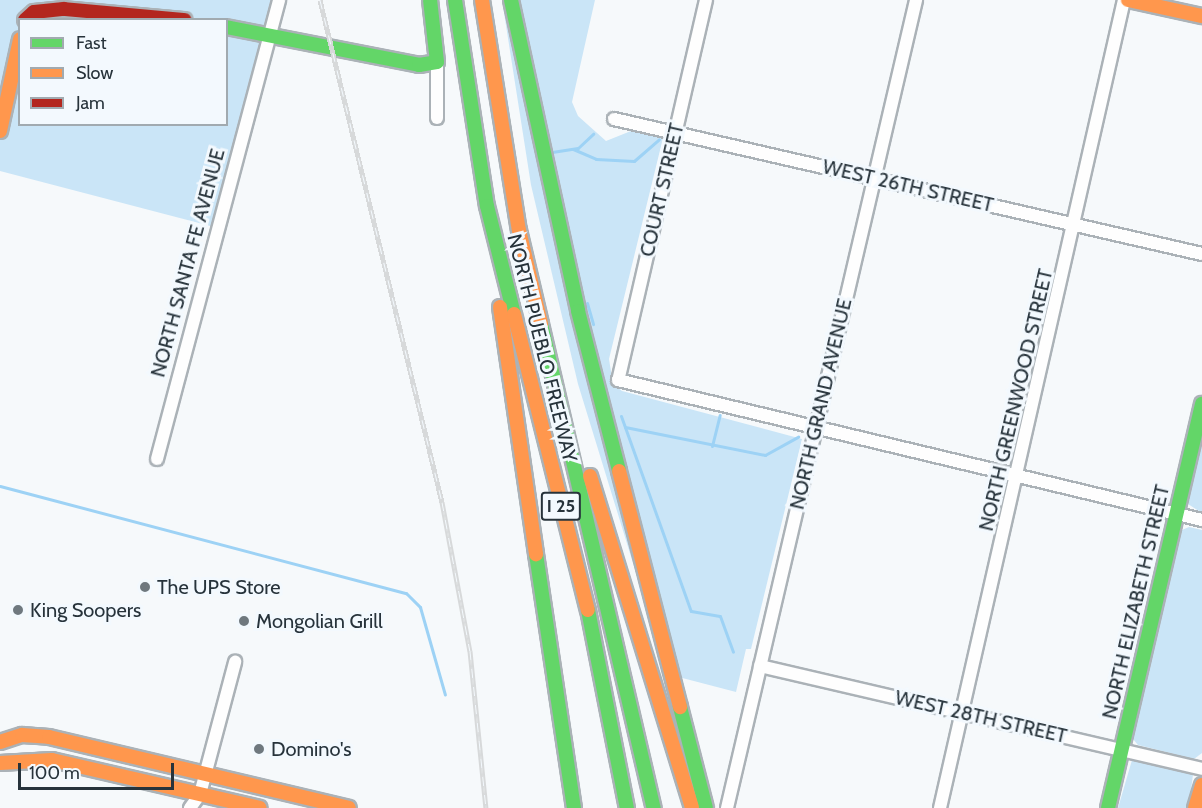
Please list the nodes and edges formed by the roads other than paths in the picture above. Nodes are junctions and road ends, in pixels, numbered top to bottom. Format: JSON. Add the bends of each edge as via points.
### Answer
{"nodes":[{"id":1,"x":279,"y":0,"type":"edge"},
{"id":2,"x":430,"y":0,"type":"edge"},
{"id":3,"x":455,"y":0,"type":"edge"},
{"id":4,"x":482,"y":0,"type":"edge"},
{"id":5,"x":511,"y":0,"type":"edge"},
{"id":6,"x":706,"y":0,"type":"edge"},
{"id":7,"x":915,"y":0,"type":"edge"},
{"id":8,"x":1127,"y":0,"type":"edge"},
{"id":9,"x":1202,"y":16,"type":"edge"},
{"id":10,"x":27,"y":18,"type":"edge"},
{"id":11,"x":163,"y":18,"type":"edge"},
{"id":12,"x":228,"y":27,"type":"edge"},
{"id":13,"x":267,"y":36,"type":"junction"},
{"id":14,"x":18,"y":48,"type":"edge"},
{"id":15,"x":437,"y":62,"type":"junction"},
{"id":16,"x":437,"y":118,"type":"dead end"},
{"id":17,"x":614,"y":119,"type":"dead end"},
{"id":18,"x":0,"y":131,"type":"edge"},
{"id":19,"x":676,"y":133,"type":"junction"},
{"id":20,"x":874,"y":178,"type":"junction"},
{"id":21,"x":487,"y":206,"type":"junction"},
{"id":22,"x":1076,"y":224,"type":"junction"},
{"id":23,"x":1202,"y":254,"type":"edge"},
{"id":24,"x":558,"y":388,"type":"junction"},
{"id":25,"x":1202,"y":404,"type":"edge"},
{"id":26,"x":816,"y":428,"type":"junction"},
{"id":27,"x":157,"y":459,"type":"dead end"},
{"id":28,"x":1018,"y":476,"type":"junction"},
{"id":29,"x":1177,"y":514,"type":"junction"},
{"id":30,"x":1202,"y":520,"type":"edge"},
{"id":31,"x":235,"y":662,"type":"dead end"},
{"id":32,"x":760,"y":666,"type":"junction"},
{"id":33,"x":962,"y":713,"type":"junction"},
{"id":34,"x":563,"y":734,"type":"junction"},
{"id":35,"x":2,"y":740,"type":"edge"},
{"id":36,"x":1122,"y":749,"type":"junction"},
{"id":37,"x":0,"y":763,"type":"edge"},
{"id":38,"x":1202,"y":769,"type":"edge"},
{"id":39,"x":206,"y":773,"type":"junction"},
{"id":40,"x":1202,"y":785,"type":"edge"},
{"id":41,"x":201,"y":801,"type":"edge"},
{"id":42,"x":190,"y":808,"type":"edge"},
{"id":43,"x":260,"y":808,"type":"edge"},
{"id":44,"x":349,"y":808,"type":"edge"},
{"id":45,"x":562,"y":808,"type":"edge"},
{"id":46,"x":574,"y":808,"type":"edge"},
{"id":47,"x":627,"y":808,"type":"edge"},
{"id":48,"x":654,"y":808,"type":"edge"},
{"id":49,"x":692,"y":808,"type":"edge"},
{"id":50,"x":706,"y":808,"type":"edge"},
{"id":51,"x":727,"y":808,"type":"edge"},
{"id":52,"x":940,"y":808,"type":"edge"},
{"id":53,"x":1108,"y":808,"type":"edge"},
{"id":54,"x":1195,"y":808,"type":"edge"}],
"edges":[{"from":1,"to":13,"type":"street","name":"NORTH SANTA FE AVENUE"},
{"from":2,"to":15,"type":"main road"},
{"from":3,"to":21,"type":"main road","name":"NORTH PUEBLO FREEWAY","number":"I 25"},
{"from":4,"to":24,"type":"main road","name":"NORTH PUEBLO FREEWAY","number":"I 25","via":[[519,230]]},
{"from":5,"to":50,"type":"main road","via":[[581,322]]},
{"from":6,"to":19,"type":"street","name":"COURT STREET"},
{"from":7,"to":20,"type":"street","name":"NORTH GRAND AVENUE"},
{"from":8,"to":9,"type":"main road"},
{"from":8,"to":22,"type":"street","name":"NORTH GREENWOOD STREET"},
{"from":10,"to":11,"type":"main road","via":[[34,12],[64,9]]},
{"from":12,"to":13,"type":"main road"},
{"from":13,"to":15,"type":"main road","via":[[396,65]]},
{"from":13,"to":27,"type":"street","name":"NORTH SANTA FE AVENUE"},
{"from":14,"to":18,"type":"main road"},
{"from":15,"to":16,"type":"street"},
{"from":17,"to":19,"type":"street","name":"WEST 26TH STREET"},
{"from":19,"to":20,"type":"street","name":"WEST 26TH STREET"},
{"from":19,"to":26,"type":"street","name":"COURT STREET","via":[[618,380]]},
{"from":20,"to":22,"type":"street","name":"WEST 26TH STREET"},
{"from":20,"to":26,"type":"street","name":"NORTH GRAND AVENUE"},
{"from":21,"to":34,"type":"main road","via":[[514,422]]},
{"from":21,"to":47,"type":"main road","name":"NORTH PUEBLO FREEWAY","number":"I 25","via":[[600,658]]},
{"from":22,"to":23,"type":"street","name":"WEST 26TH STREET"},
{"from":22,"to":28,"type":"street","name":"NORTH GREENWOOD STREET"},
{"from":24,"to":48,"type":"main road","name":"NORTH PUEBLO FREEWAY","number":"I 25"},
{"from":24,"to":49,"type":"main road","via":[[620,560]]},
{"from":25,"to":29,"type":"main road","name":"NORTH ELIZABETH STREET"},
{"from":26,"to":28,"type":"street"},
{"from":26,"to":32,"type":"street","name":"NORTH GRAND AVENUE"},
{"from":28,"to":29,"type":"street"},
{"from":28,"to":33,"type":"street","name":"NORTH GREENWOOD STREET"},
{"from":29,"to":30,"type":"street"},
{"from":29,"to":36,"type":"main road","name":"NORTH ELIZABETH STREET"},
{"from":31,"to":39,"type":"street"},
{"from":32,"to":33,"type":"street","name":"WEST 28TH STREET"},
{"from":32,"to":51,"type":"street","name":"NORTH GRAND AVENUE"},
{"from":33,"to":36,"type":"street","name":"WEST 28TH STREET"},
{"from":33,"to":52,"type":"street","name":"NORTH GREENWOOD STREET"},
{"from":34,"to":45,"type":"main road"},
{"from":34,"to":46,"type":"main road"},
{"from":35,"to":39,"type":"main road","via":[[49,737]]},
{"from":36,"to":38,"type":"street","name":"WEST 28TH STREET"},
{"from":36,"to":53,"type":"main road","name":"NORTH ELIZABETH STREET"},
{"from":37,"to":41,"type":"main road","via":[[52,760]]},
{"from":39,"to":41,"type":"street"},
{"from":39,"to":44,"type":"main road"},
{"from":40,"to":54,"type":"main road"},
{"from":41,"to":42,"type":"street"},
{"from":41,"to":43,"type":"main road"}]}
